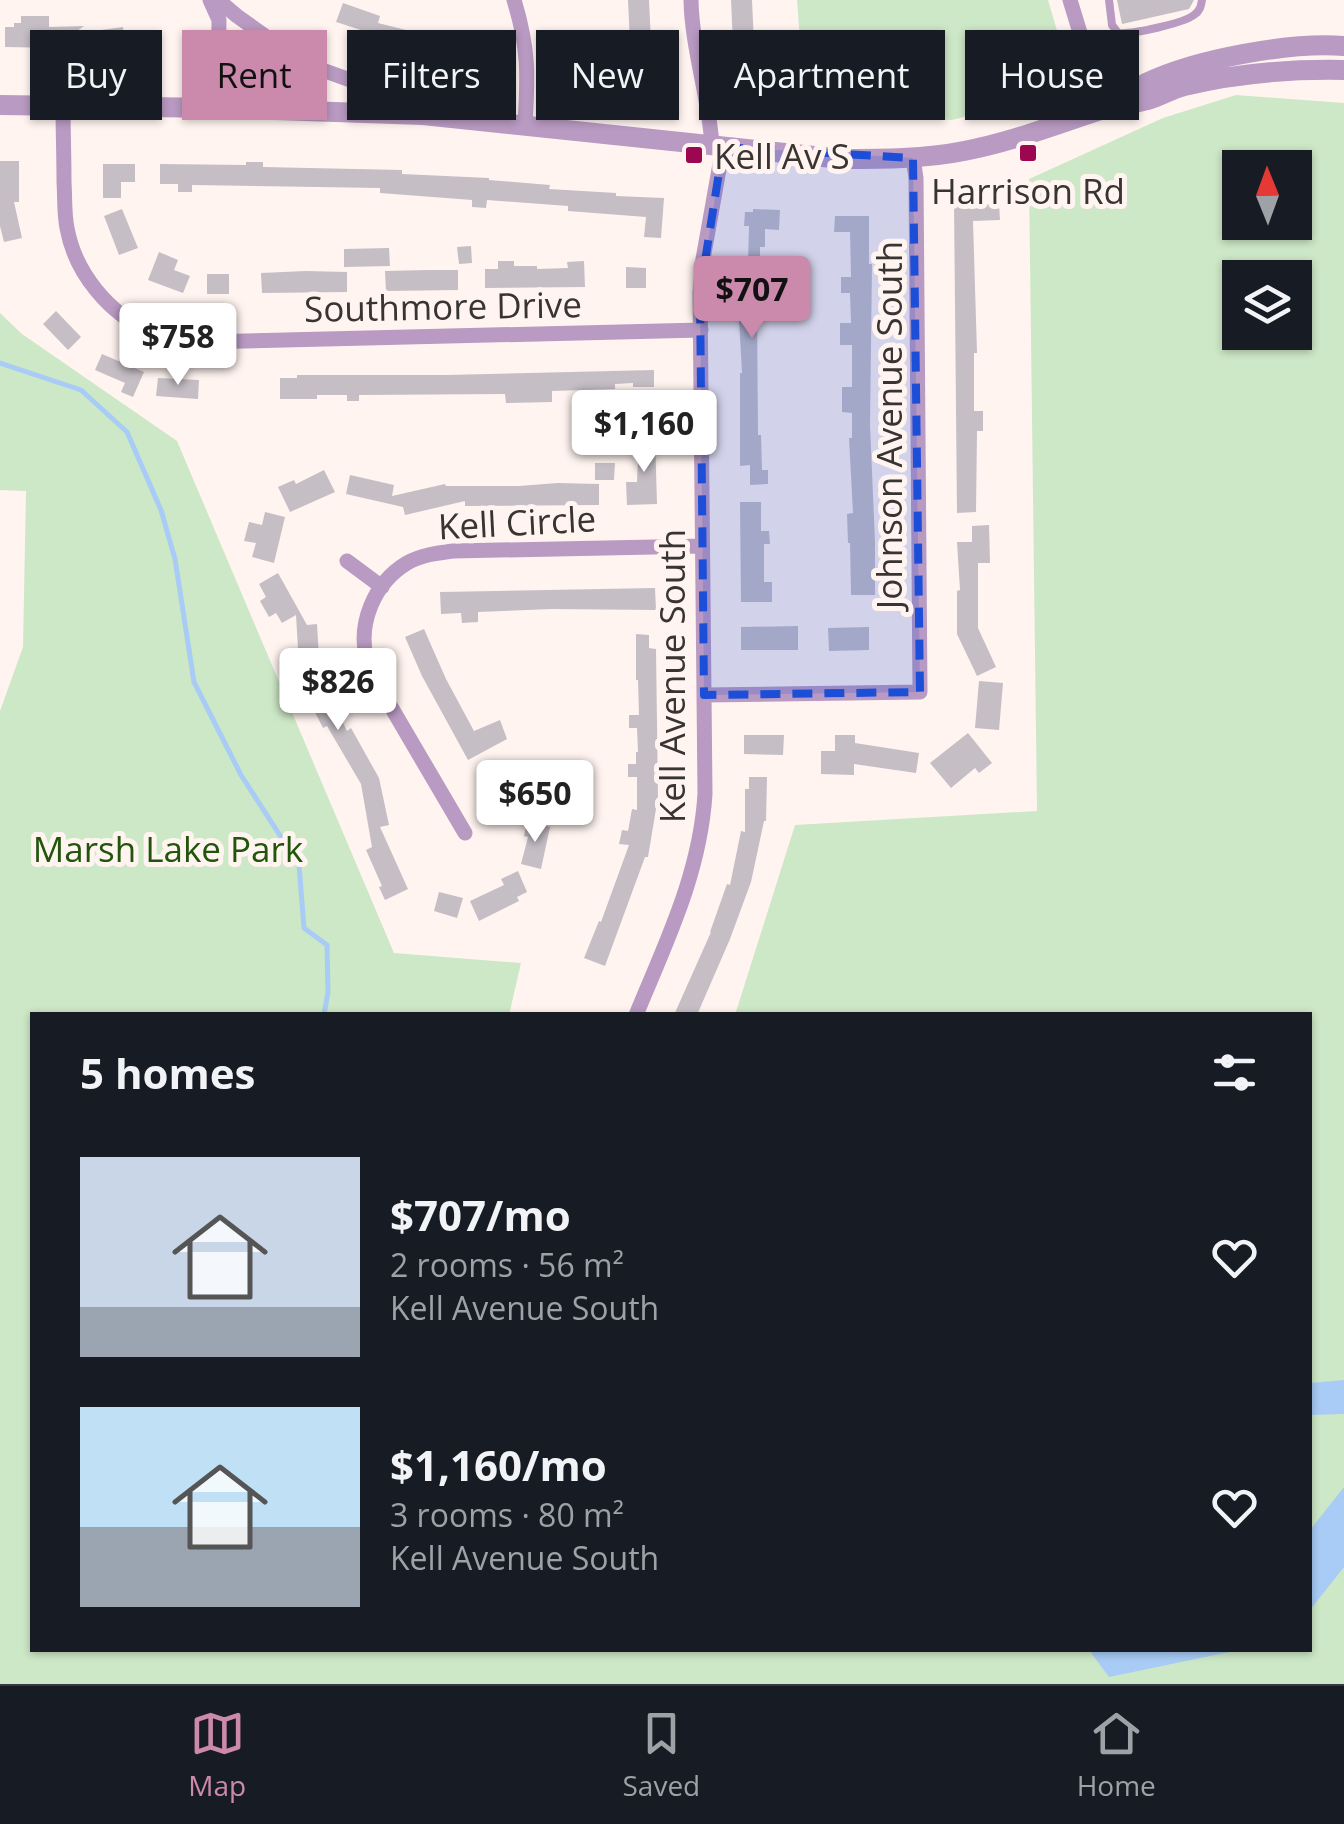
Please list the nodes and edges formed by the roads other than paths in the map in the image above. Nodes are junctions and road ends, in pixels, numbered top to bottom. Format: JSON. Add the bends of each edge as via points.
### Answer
{"nodes":[{"id":1,"x":210,"y":0,"type":"edge"},
{"id":2,"x":218,"y":0,"type":"edge"},
{"id":3,"x":514,"y":0,"type":"edge"},
{"id":4,"x":692,"y":0,"type":"edge"},
{"id":5,"x":1070,"y":0,"type":"edge"},
{"id":6,"x":1109,"y":0,"type":"edge"},
{"id":7,"x":1202,"y":0,"type":"edge"},
{"id":8,"x":219,"y":30,"type":"edge"},
{"id":9,"x":1079,"y":30,"type":"edge"},
{"id":10,"x":1344,"y":46,"type":"edge"},
{"id":11,"x":1344,"y":70,"type":"edge"},
{"id":12,"x":347,"y":80,"type":"edge"},
{"id":13,"x":1139,"y":87,"type":"edge"},
{"id":14,"x":1139,"y":102,"type":"edge"},
{"id":15,"x":0,"y":105,"type":"edge"},
{"id":16,"x":30,"y":105,"type":"edge"},
{"id":17,"x":327,"y":111,"type":"edge"},
{"id":18,"x":63,"y":120,"type":"edge"},
{"id":19,"x":1072,"y":120,"type":"edge"},
{"id":20,"x":524,"y":125,"type":"junction"},
{"id":21,"x":717,"y":146,"type":"junction"},
{"id":22,"x":913,"y":158,"type":"junction"},
{"id":23,"x":701,"y":330,"type":"junction"},
{"id":24,"x":702,"y":546,"type":"junction"},
{"id":25,"x":347,"y":561,"type":"dead end"},
{"id":26,"x":382,"y":587,"type":"junction"},
{"id":27,"x":704,"y":695,"type":"junction"},
{"id":28,"x":464,"y":834,"type":"dead end"},
{"id":29,"x":637,"y":1012,"type":"edge"}],
"edges":[{"from":1,"to":8,"type":"street"},
{"from":2,"to":12,"type":"street","via":[[303,63]]},
{"from":3,"to":20,"type":"street","via":[[528,66]]},
{"from":4,"to":21,"type":"street","name":"Kell Avenue South"},
{"from":5,"to":9,"type":"street"},
{"from":6,"to":7,"type":"lane","via":[[1112,25],[1130,34],[1194,16]]},
{"from":10,"to":13,"type":"street","via":[[1261,52],[1194,66]]},
{"from":11,"to":14,"type":"street","via":[[1238,76]]},
{"from":15,"to":16,"type":"street"},
{"from":17,"to":20,"type":"street"},
{"from":18,"to":23,"type":"street","name":"Southmore Drive","via":[[67,229],[75,255],[105,301],[151,332],[204,342]]},
{"from":19,"to":22,"type":"street","via":[[1016,139]]},
{"from":20,"to":21,"type":"street"},
{"from":21,"to":22,"type":"street","via":[[842,159]]},
{"from":21,"to":23,"type":"street","name":"Kell Avenue South","via":[[702,259]]},
{"from":22,"to":27,"type":"street","name":"Johnson Avenue South","via":[[920,692]]},
{"from":23,"to":24,"type":"street","name":"Kell Avenue South"},
{"from":24,"to":26,"type":"street","name":"Kell Circle","via":[[429,554],[408,562]]},
{"from":24,"to":27,"type":"street","name":"Kell Avenue South"},
{"from":25,"to":26,"type":"street"},
{"from":26,"to":28,"type":"street","via":[[366,616],[367,662]]},
{"from":27,"to":29,"type":"street","name":"Kell Avenue South","via":[[705,794],[697,856]]}]}
